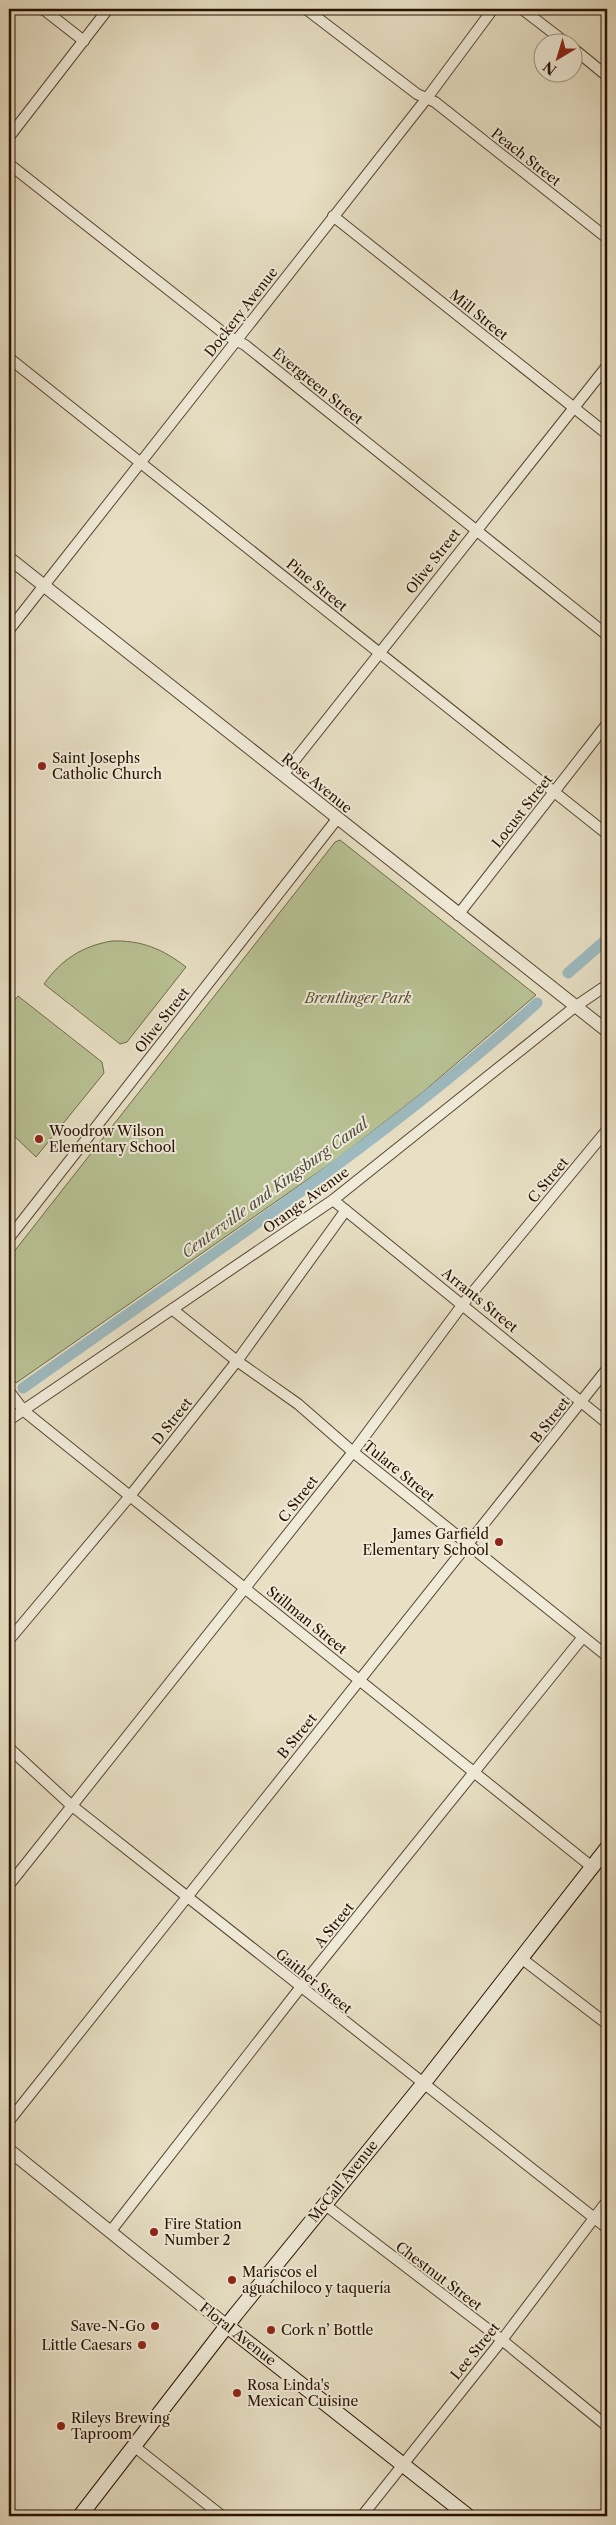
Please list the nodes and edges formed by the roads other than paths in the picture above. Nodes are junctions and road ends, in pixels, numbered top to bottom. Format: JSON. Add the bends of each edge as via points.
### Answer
{"nodes":[{"id":1,"x":43,"y":9,"type":"edge"},
{"id":2,"x":108,"y":9,"type":"edge"},
{"id":3,"x":306,"y":9,"type":"edge"},
{"id":4,"x":493,"y":9,"type":"edge"},
{"id":5,"x":522,"y":9,"type":"edge"},
{"id":6,"x":552,"y":32,"type":"edge"},
{"id":7,"x":84,"y":41,"type":"junction"},
{"id":8,"x":584,"y":57,"type":"edge"},
{"id":9,"x":607,"y":76,"type":"edge"},
{"id":10,"x":427,"y":98,"type":"junction"},
{"id":11,"x":9,"y":137,"type":"edge"},
{"id":12,"x":9,"y":164,"type":"edge"},
{"id":13,"x":333,"y":216,"type":"junction"},
{"id":14,"x":607,"y":238,"type":"edge"},
{"id":15,"x":236,"y":340,"type":"junction"},
{"id":16,"x":9,"y":358,"type":"edge"},
{"id":17,"x":607,"y":366,"type":"edge"},
{"id":18,"x":574,"y":408,"type":"junction"},
{"id":19,"x":607,"y":434,"type":"edge"},
{"id":20,"x":141,"y":461,"type":"junction"},
{"id":21,"x":476,"y":530,"type":"junction"},
{"id":22,"x":9,"y":558,"type":"edge"},
{"id":23,"x":44,"y":585,"type":"junction"},
{"id":24,"x":9,"y":630,"type":"edge"},
{"id":25,"x":607,"y":635,"type":"edge"},
{"id":26,"x":379,"y":652,"type":"junction"},
{"id":27,"x":607,"y":724,"type":"edge"},
{"id":28,"x":283,"y":775,"type":"junction"},
{"id":29,"x":554,"y":792,"type":"junction"},
{"id":30,"x":337,"y":819,"type":"junction"},
{"id":31,"x":607,"y":834,"type":"edge"},
{"id":32,"x":458,"y":915,"type":"junction"},
{"id":33,"x":607,"y":986,"type":"edge"},
{"id":34,"x":576,"y":1006,"type":"junction"},
{"id":35,"x":607,"y":1031,"type":"edge"},
{"id":36,"x":607,"y":1130,"type":"edge"},
{"id":37,"x":333,"y":1200,"type":"junction"},
{"id":38,"x":346,"y":1210,"type":"junction"},
{"id":39,"x":9,"y":1238,"type":"edge"},
{"id":40,"x":463,"y":1304,"type":"junction"},
{"id":41,"x":172,"y":1309,"type":"junction"},
{"id":42,"x":237,"y":1361,"type":"junction"},
{"id":43,"x":607,"y":1369,"type":"edge"},
{"id":44,"x":9,"y":1391,"type":"edge"},
{"id":45,"x":581,"y":1402,"type":"junction"},
{"id":46,"x":24,"y":1411,"type":"junction"},
{"id":47,"x":9,"y":1420,"type":"edge"},
{"id":48,"x":607,"y":1423,"type":"edge"},
{"id":49,"x":353,"y":1452,"type":"junction"},
{"id":50,"x":130,"y":1496,"type":"junction"},
{"id":51,"x":468,"y":1545,"type":"junction"},
{"id":52,"x":245,"y":1588,"type":"junction"},
{"id":53,"x":583,"y":1637,"type":"junction"},
{"id":54,"x":9,"y":1640,"type":"edge"},
{"id":55,"x":607,"y":1656,"type":"edge"},
{"id":56,"x":360,"y":1680,"type":"junction"},
{"id":57,"x":9,"y":1748,"type":"edge"},
{"id":58,"x":476,"y":1772,"type":"junction"},
{"id":59,"x":71,"y":1805,"type":"junction"},
{"id":60,"x":607,"y":1848,"type":"edge"},
{"id":61,"x":592,"y":1867,"type":"junction"},
{"id":62,"x":9,"y":1885,"type":"edge"},
{"id":63,"x":186,"y":1896,"type":"junction"},
{"id":64,"x":521,"y":1958,"type":"junction"},
{"id":65,"x":300,"y":1988,"type":"junction"},
{"id":66,"x":607,"y":2024,"type":"edge"},
{"id":67,"x":422,"y":2084,"type":"junction"},
{"id":68,"x":9,"y":2121,"type":"edge"},
{"id":69,"x":9,"y":2150,"type":"edge"},
{"id":70,"x":607,"y":2201,"type":"edge"},
{"id":71,"x":324,"y":2204,"type":"junction"},
{"id":72,"x":594,"y":2218,"type":"junction"},
{"id":73,"x":607,"y":2228,"type":"edge"},
{"id":74,"x":110,"y":2232,"type":"junction"},
{"id":75,"x":227,"y":2326,"type":"junction"},
{"id":76,"x":502,"y":2340,"type":"junction"},
{"id":77,"x":607,"y":2426,"type":"edge"},
{"id":78,"x":135,"y":2447,"type":"junction"},
{"id":79,"x":404,"y":2465,"type":"junction"},
{"id":80,"x":80,"y":2516,"type":"edge"},
{"id":81,"x":222,"y":2516,"type":"edge"},
{"id":82,"x":362,"y":2516,"type":"edge"},
{"id":83,"x":468,"y":2516,"type":"edge"}],
"edges":[{"from":1,"to":7,"type":"street"},
{"from":2,"to":7,"type":"street"},
{"from":3,"to":10,"type":"street","name":"Peach Street","via":[[417,94]]},
{"from":4,"to":10,"type":"street","name":"Dockery Avenue"},
{"from":5,"to":6,"type":"street"},
{"from":7,"to":11,"type":"street"},
{"from":8,"to":9,"type":"street"},
{"from":10,"to":13,"type":"street","name":"Dockery Avenue"},
{"from":10,"to":14,"type":"street","name":"Peach Street"},
{"from":12,"to":15,"type":"street","name":"Evergreen Street"},
{"from":13,"to":15,"type":"street","name":"Dockery Avenue"},
{"from":13,"to":18,"type":"street","name":"Mill Street"},
{"from":15,"to":20,"type":"street","name":"Dockery Avenue"},
{"from":15,"to":21,"type":"street","name":"Evergreen Street"},
{"from":16,"to":20,"type":"street","name":"Pine Street"},
{"from":17,"to":18,"type":"street","name":"Olive Street"},
{"from":18,"to":19,"type":"street","name":"Mill Street"},
{"from":18,"to":21,"type":"street","name":"Olive Street"},
{"from":20,"to":23,"type":"street","name":"Dockery Avenue"},
{"from":20,"to":26,"type":"street","name":"Pine Street"},
{"from":21,"to":25,"type":"street","name":"Evergreen Street"},
{"from":21,"to":26,"type":"street","name":"Olive Street"},
{"from":22,"to":23,"type":"street","name":"Rose Avenue"},
{"from":23,"to":24,"type":"street","name":"Dockery Avenue"},
{"from":23,"to":28,"type":"street","name":"Rose Avenue"},
{"from":26,"to":28,"type":"street","name":"Olive Street"},
{"from":26,"to":29,"type":"street","name":"Pine Street"},
{"from":27,"to":29,"type":"street","name":"Locust Street"},
{"from":28,"to":30,"type":"street","name":"Rose Avenue"},
{"from":29,"to":31,"type":"street","name":"Pine Street"},
{"from":29,"to":32,"type":"street","name":"Locust Street"},
{"from":30,"to":32,"type":"street","name":"Rose Avenue"},
{"from":30,"to":39,"type":"street","name":"Olive Street"},
{"from":32,"to":34,"type":"street","name":"Rose Avenue"},
{"from":33,"to":34,"type":"street","name":"Orange Avenue"},
{"from":34,"to":35,"type":"street","name":"Rose Avenue"},
{"from":34,"to":37,"type":"street","name":"Orange Avenue"},
{"from":36,"to":40,"type":"street","name":"C Street"},
{"from":37,"to":38,"type":"street","name":"Arrants Street"},
{"from":37,"to":41,"type":"street","name":"Orange Avenue"},
{"from":38,"to":40,"type":"street","name":"Arrants Street"},
{"from":38,"to":42,"type":"street","name":"D Street"},
{"from":40,"to":45,"type":"street","name":"Arrants Street"},
{"from":40,"to":49,"type":"street","name":"C Street"},
{"from":41,"to":42,"type":"street","name":"Tulare Street"},
{"from":41,"to":46,"type":"street","name":"Orange Avenue"},
{"from":42,"to":49,"type":"street","name":"Tulare Street","via":[[298,1404]]},
{"from":42,"to":50,"type":"street","name":"D Street"},
{"from":43,"to":45,"type":"street","name":"B Street"},
{"from":44,"to":46,"type":"street","name":"Stillman Street"},
{"from":45,"to":48,"type":"street","name":"Arrants Street"},
{"from":45,"to":51,"type":"street","name":"B Street"},
{"from":46,"to":47,"type":"street","name":"Orange Avenue"},
{"from":46,"to":50,"type":"street","name":"Stillman Street"},
{"from":49,"to":51,"type":"street","name":"Tulare Street"},
{"from":49,"to":52,"type":"street","name":"C Street"},
{"from":50,"to":52,"type":"street","name":"Stillman Street"},
{"from":50,"to":54,"type":"street","name":"D Street"},
{"from":51,"to":53,"type":"street","name":"Tulare Street"},
{"from":51,"to":56,"type":"street","name":"B Street"},
{"from":52,"to":56,"type":"street","name":"Stillman Street"},
{"from":52,"to":59,"type":"street","name":"C Street"},
{"from":53,"to":55,"type":"street","name":"Tulare Street"},
{"from":53,"to":58,"type":"street","name":"A Street"},
{"from":56,"to":58,"type":"street","name":"Stillman Street"},
{"from":56,"to":63,"type":"street","name":"B Street"},
{"from":57,"to":59,"type":"street","name":"Gaither Street"},
{"from":58,"to":61,"type":"street","name":"Stillman Street"},
{"from":58,"to":65,"type":"street","name":"A Street"},
{"from":59,"to":62,"type":"street","name":"C Street"},
{"from":59,"to":63,"type":"street","name":"Gaither Street"},
{"from":60,"to":61,"type":"main road","name":"McCall Avenue"},
{"from":61,"to":64,"type":"main road","name":"McCall Avenue"},
{"from":63,"to":65,"type":"street","name":"Gaither Street"},
{"from":63,"to":68,"type":"street","name":"B Street"},
{"from":64,"to":66,"type":"street"},
{"from":64,"to":67,"type":"main road","name":"McCall Avenue"},
{"from":65,"to":67,"type":"street","name":"Gaither Street"},
{"from":65,"to":74,"type":"street","name":"A Street"},
{"from":67,"to":71,"type":"main road","name":"McCall Avenue"},
{"from":67,"to":72,"type":"street","name":"Gaither Street"},
{"from":69,"to":74,"type":"street","name":"Floral Avenue"},
{"from":70,"to":72,"type":"street","name":"Lee Street"},
{"from":71,"to":75,"type":"main road","name":"McCall Avenue"},
{"from":71,"to":76,"type":"street","name":"Chestnut Street"},
{"from":72,"to":73,"type":"street","name":"Gaither Street"},
{"from":72,"to":76,"type":"street","name":"Lee Street"},
{"from":74,"to":75,"type":"street","name":"Floral Avenue"},
{"from":75,"to":78,"type":"main road","name":"McCall Avenue"},
{"from":75,"to":79,"type":"main road","name":"Floral Avenue"},
{"from":76,"to":77,"type":"street","name":"Chestnut Street"},
{"from":76,"to":79,"type":"street","name":"Lee Street"},
{"from":78,"to":80,"type":"main road","name":"McCall Avenue"},
{"from":78,"to":81,"type":"street"},
{"from":79,"to":82,"type":"street","name":"Lee Street"},
{"from":79,"to":83,"type":"main road","name":"Floral Avenue"}]}
